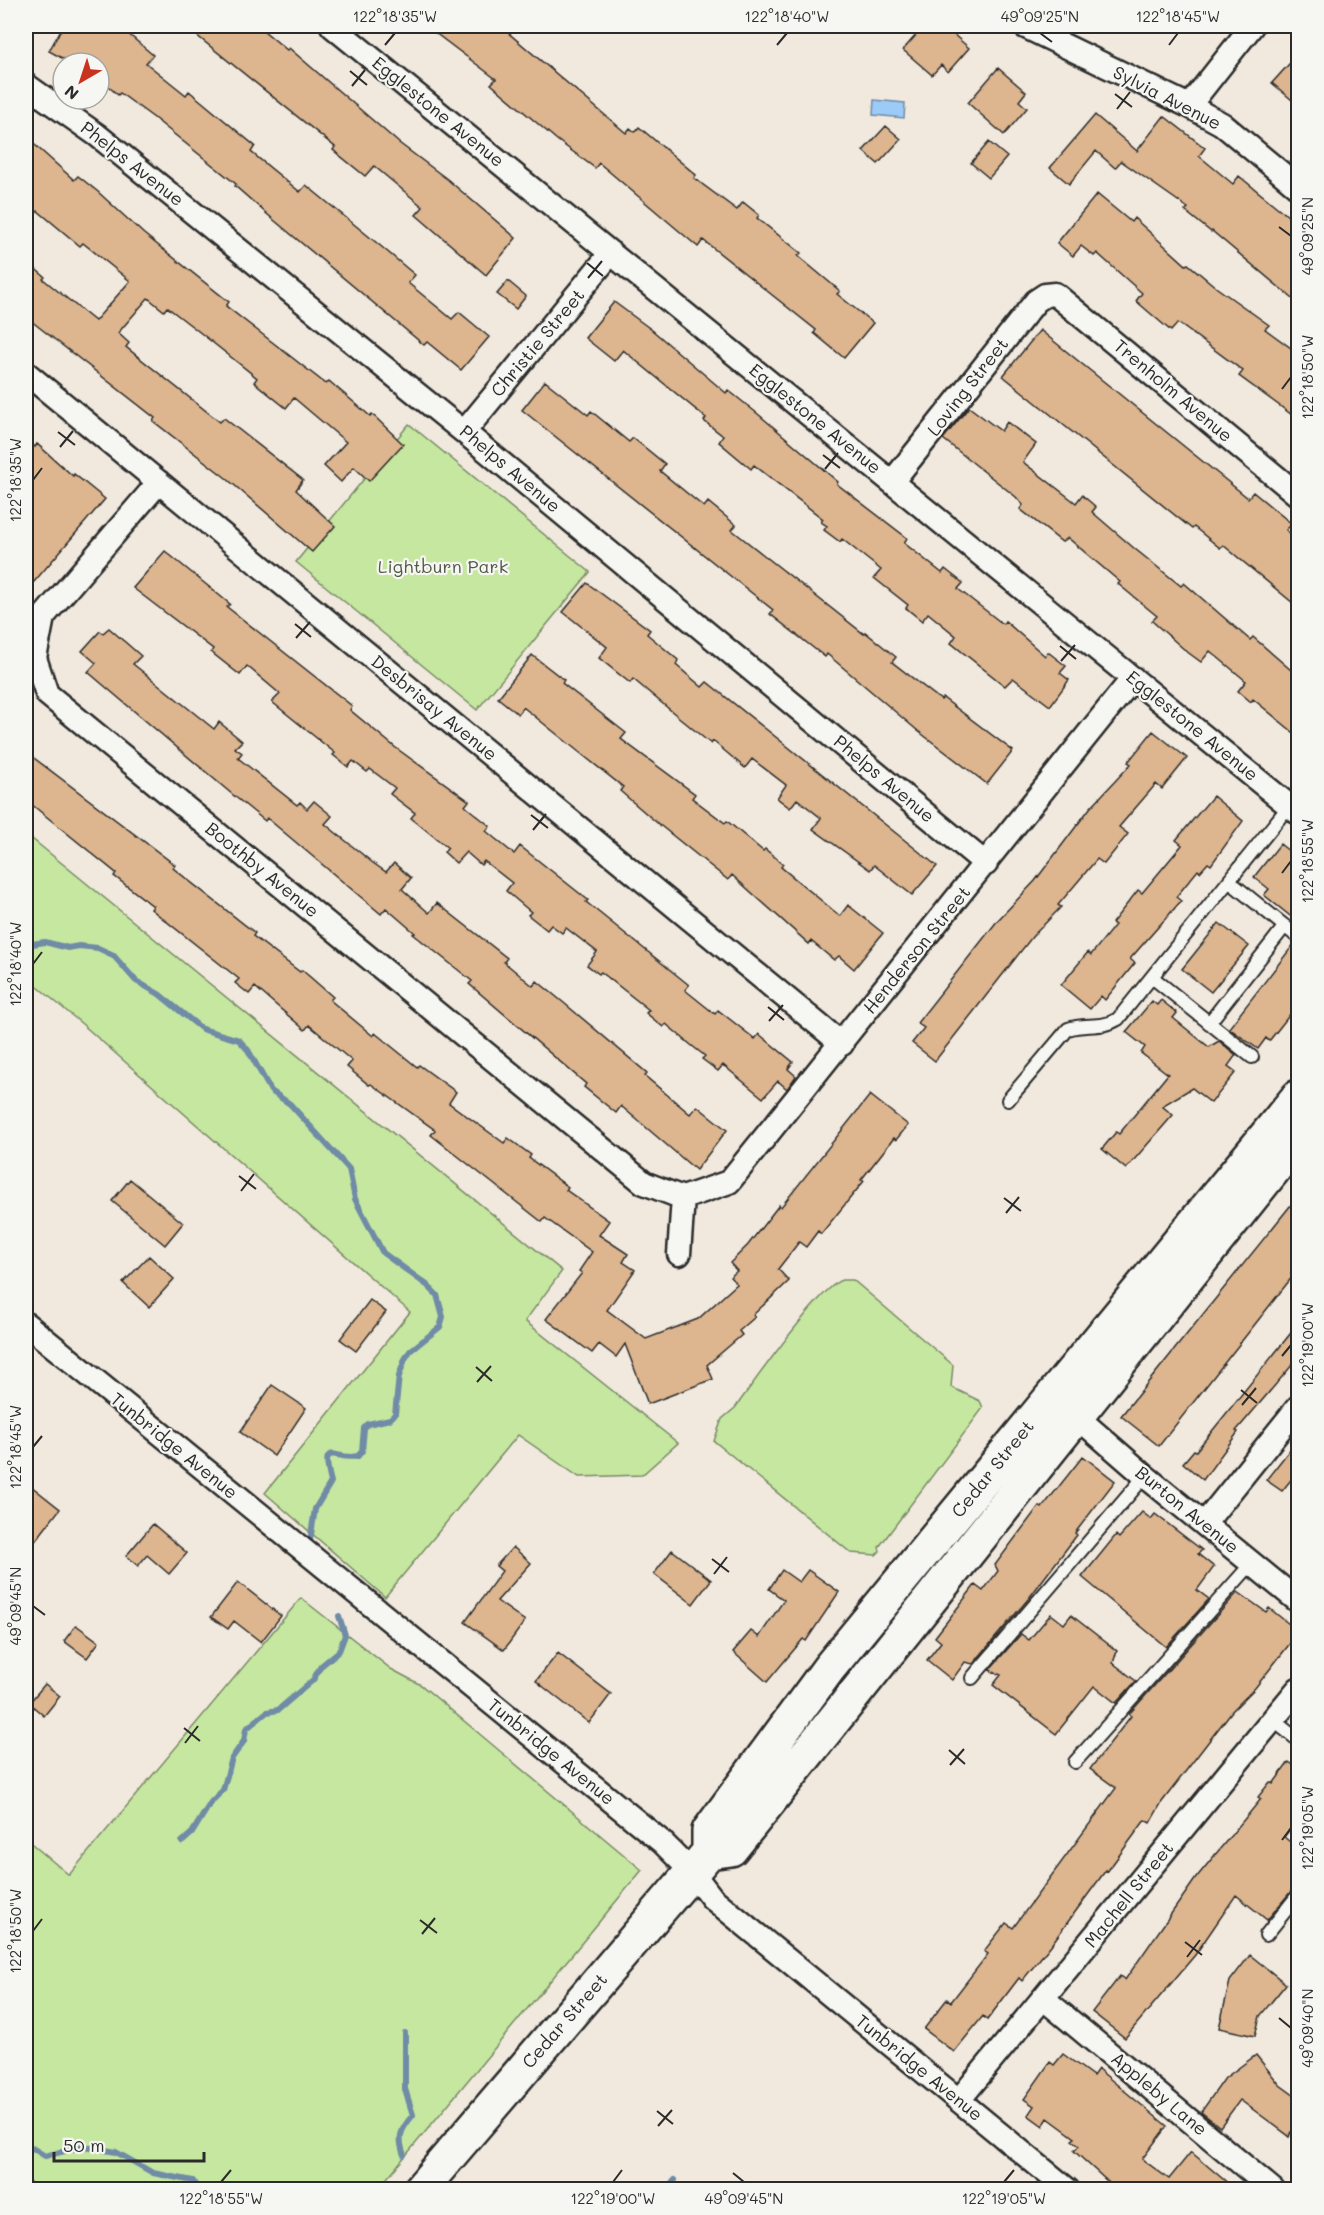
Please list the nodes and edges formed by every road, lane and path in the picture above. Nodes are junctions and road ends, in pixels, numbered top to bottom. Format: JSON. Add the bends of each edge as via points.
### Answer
{"nodes":[{"id":1,"x":332,"y":26,"type":"edge"},
{"id":2,"x":1024,"y":26,"type":"edge"},
{"id":3,"x":1252,"y":26,"type":"edge"},
{"id":4,"x":26,"y":85,"type":"edge"},
{"id":5,"x":1189,"y":106,"type":"junction"},
{"id":6,"x":1299,"y":187,"type":"edge"},
{"id":7,"x":611,"y":254,"type":"junction"},
{"id":8,"x":1045,"y":295,"type":"joint"},
{"id":9,"x":26,"y":373,"type":"edge"},
{"id":10,"x":464,"y":432,"type":"junction"},
{"id":11,"x":159,"y":482,"type":"junction"},
{"id":12,"x":892,"y":482,"type":"junction"},
{"id":13,"x":1299,"y":495,"type":"edge"},
{"id":14,"x":1133,"y":678,"type":"junction"},
{"id":15,"x":1294,"y":809,"type":"edge"},
{"id":16,"x":986,"y":864,"type":"junction"},
{"id":17,"x":1229,"y":881,"type":"junction"},
{"id":18,"x":1285,"y":926,"type":"junction"},
{"id":19,"x":1299,"y":937,"type":"edge"},
{"id":20,"x":1152,"y":977,"type":"junction"},
{"id":21,"x":1209,"y":1023,"type":"junction"},
{"id":22,"x":842,"y":1044,"type":"junction"},
{"id":23,"x":1252,"y":1057,"type":"dead end"},
{"id":24,"x":1299,"y":1097,"type":"edge"},
{"id":25,"x":1008,"y":1100,"type":"dead end"},
{"id":26,"x":1299,"y":1139,"type":"edge"},
{"id":27,"x":683,"y":1198,"type":"junction"},
{"id":28,"x":679,"y":1254,"type":"dead end"},
{"id":29,"x":26,"y":1324,"type":"edge"},
{"id":30,"x":1299,"y":1407,"type":"edge"},
{"id":31,"x":1076,"y":1416,"type":"junction"},
{"id":32,"x":1145,"y":1476,"type":"junction"},
{"id":33,"x":1204,"y":1523,"type":"junction"},
{"id":34,"x":1252,"y":1563,"type":"junction"},
{"id":35,"x":1299,"y":1601,"type":"edge"},
{"id":36,"x":972,"y":1678,"type":"dead end"},
{"id":37,"x":1299,"y":1689,"type":"edge"},
{"id":38,"x":1273,"y":1720,"type":"junction"},
{"id":39,"x":1299,"y":1740,"type":"edge"},
{"id":40,"x":1075,"y":1762,"type":"dead end"},
{"id":41,"x":701,"y":1862,"type":"junction"},
{"id":42,"x":1299,"y":1895,"type":"edge"},
{"id":43,"x":1266,"y":1935,"type":"dead end"},
{"id":44,"x":1044,"y":1999,"type":"junction"},
{"id":45,"x":959,"y":2100,"type":"junction"},
{"id":46,"x":420,"y":2190,"type":"edge"},
{"id":47,"x":1068,"y":2190,"type":"edge"},
{"id":48,"x":1273,"y":2190,"type":"edge"}],
"edges":[{"from":1,"to":7,"type":"street","name":"Egglestone Avenue"},
{"from":2,"to":5,"type":"street","name":"Sylvia Avenue"},
{"from":3,"to":5,"type":"street"},
{"from":4,"to":10,"type":"street","name":"Phelps Avenue","via":[[97,135]]},
{"from":5,"to":6,"type":"street","name":"Sylvia Avenue","via":[[1222,124]]},
{"from":7,"to":10,"type":"street","name":"Christie Street"},
{"from":7,"to":12,"type":"street","name":"Egglestone Avenue"},
{"from":8,"to":12,"type":"street","name":"Loving Street","via":[[1036,301]]},
{"from":8,"to":13,"type":"street","name":"Trenholm Avenue","via":[[1055,294]]},
{"from":9,"to":11,"type":"street","name":"Desbrisay Avenue"},
{"from":10,"to":16,"type":"street","name":"Phelps Avenue"},
{"from":11,"to":22,"type":"street","name":"Desbrisay Avenue"},
{"from":11,"to":27,"type":"street","name":"Boothby Avenue","via":[[42,618],[35,658],[47,694],[644,1183]]},
{"from":12,"to":14,"type":"street","name":"Egglestone Avenue"},
{"from":14,"to":15,"type":"street","name":"Egglestone Avenue"},
{"from":14,"to":16,"type":"street","name":"Henderson Street"},
{"from":15,"to":17,"type":"lane"},
{"from":16,"to":22,"type":"street","name":"Henderson Street"},
{"from":17,"to":18,"type":"lane"},
{"from":17,"to":20,"type":"lane"},
{"from":18,"to":19,"type":"lane"},
{"from":18,"to":21,"type":"lane"},
{"from":20,"to":21,"type":"lane"},
{"from":20,"to":25,"type":"lane","via":[[1118,1019],[1068,1029]]},
{"from":21,"to":23,"type":"lane"},
{"from":22,"to":27,"type":"street","name":"Henderson Street","via":[[729,1182]]},
{"from":24,"to":41,"type":"main road","name":"Cedar Street","via":[[829,1668],[709,1831]]},
{"from":26,"to":31,"type":"main road","name":"Cedar Street"},
{"from":27,"to":28,"type":"street"},
{"from":29,"to":41,"type":"street","name":"Tunbridge Avenue","via":[[662,1842]]},
{"from":30,"to":33,"type":"street"},
{"from":31,"to":32,"type":"street","name":"Burton Avenue"},
{"from":31,"to":41,"type":"main road","name":"Cedar Street","via":[[731,1849]]},
{"from":32,"to":33,"type":"street","name":"Burton Avenue"},
{"from":32,"to":36,"type":"lane"},
{"from":33,"to":34,"type":"street","name":"Burton Avenue"},
{"from":34,"to":35,"type":"street","name":"Burton Avenue"},
{"from":34,"to":40,"type":"lane"},
{"from":37,"to":38,"type":"street","name":"Machell Street"},
{"from":38,"to":39,"type":"lane"},
{"from":38,"to":44,"type":"street","name":"Machell Street"},
{"from":41,"to":45,"type":"street","name":"Tunbridge Avenue","via":[[712,1899]]},
{"from":41,"to":46,"type":"main road","name":"Cedar Street"},
{"from":42,"to":43,"type":"lane"},
{"from":44,"to":45,"type":"street","name":"Machell Street"},
{"from":44,"to":48,"type":"street","name":"Appleby Lane"},
{"from":45,"to":47,"type":"street","name":"Tunbridge Avenue"}]}
